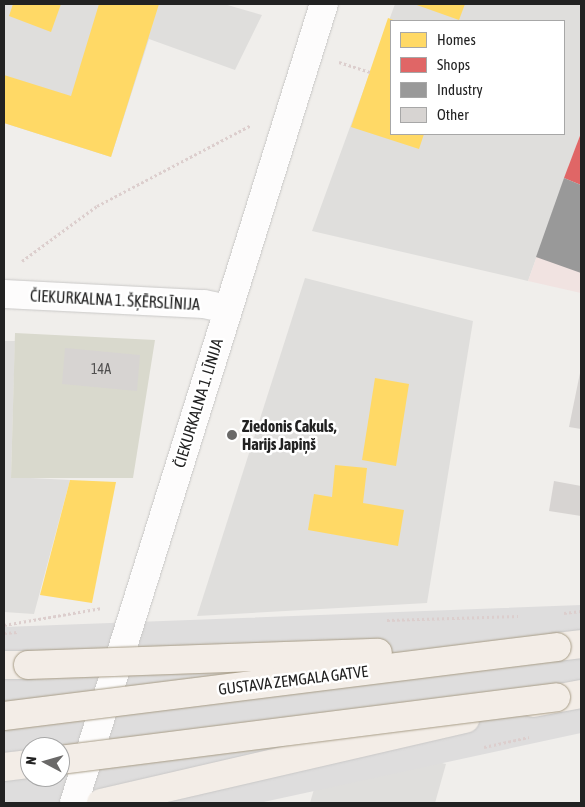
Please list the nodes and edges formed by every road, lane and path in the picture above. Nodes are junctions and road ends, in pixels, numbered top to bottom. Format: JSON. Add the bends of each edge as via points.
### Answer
{"nodes":[{"id":1,"x":324,"y":4,"type":"edge"},
{"id":2,"x":335,"y":61,"type":"dead end"},
{"id":3,"x":370,"y":72,"type":"dead end"},
{"id":4,"x":259,"y":122,"type":"dead end"},
{"id":5,"x":15,"y":269,"type":"dead end"},
{"id":6,"x":4,"y":294,"type":"edge"},
{"id":7,"x":226,"y":309,"type":"junction"},
{"id":8,"x":104,"y":608,"type":"dead end"},
{"id":9,"x":4,"y":625,"type":"edge"},
{"id":10,"x":569,"y":645,"type":"edge"},
{"id":11,"x":4,"y":665,"type":"edge"},
{"id":12,"x":569,"y":696,"type":"edge"},
{"id":13,"x":4,"y":716,"type":"edge"},
{"id":14,"x":70,"y":759,"type":"edge"},
{"id":15,"x":20,"y":765,"type":"edge"},
{"id":16,"x":4,"y":767,"type":"edge"},
{"id":17,"x":74,"y":803,"type":"edge"},
{"id":18,"x":101,"y":803,"type":"edge"}],
"edges":[{"from":1,"to":7,"type":"street","name":"ČIEKURKALNA 1. LĪNIJA"},
{"from":2,"to":3,"type":"path"},
{"from":4,"to":5,"type":"path","via":[[97,206]]},
{"from":6,"to":7,"type":"street","name":"ČIEKURKALNA 1. ŠĶĒRSLĪNIJA","via":[[204,304]]},
{"from":7,"to":17,"type":"street","name":"ČIEKURKALNA 1. LĪNIJA"},
{"from":8,"to":9,"type":"path"},
{"from":10,"to":11,"type":"main road","bridge":true},
{"from":10,"to":13,"type":"main road","name":"GUSTAVA ZEMGALA GATVE","bridge":true},
{"from":12,"to":14,"type":"main road","bridge":true},
{"from":12,"to":18,"type":"main road","bridge":true},
{"from":15,"to":16,"type":"main road"}]}
